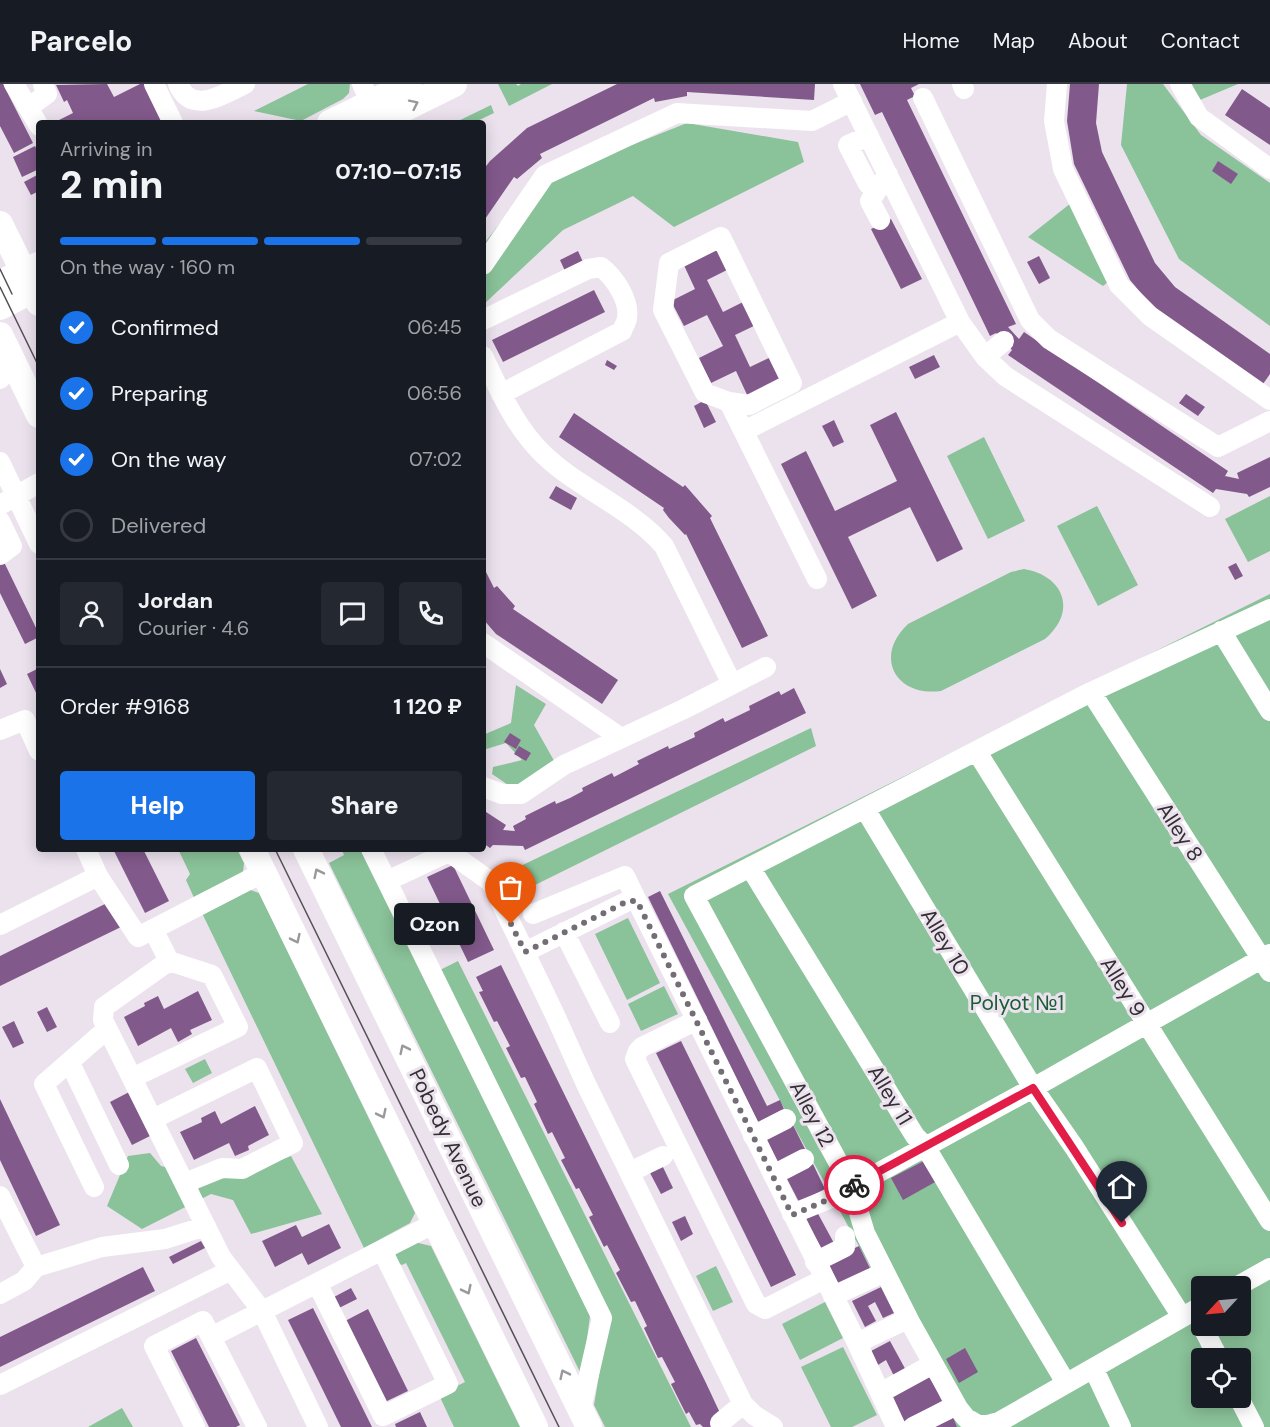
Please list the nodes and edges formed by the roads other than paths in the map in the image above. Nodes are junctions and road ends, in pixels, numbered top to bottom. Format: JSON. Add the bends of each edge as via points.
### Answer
{"nodes":[{"id":1,"x":14,"y":84,"type":"edge"},
{"id":2,"x":43,"y":84,"type":"edge"},
{"id":3,"x":154,"y":84,"type":"edge"},
{"id":4,"x":178,"y":84,"type":"edge"},
{"id":5,"x":245,"y":84,"type":"edge"},
{"id":6,"x":409,"y":84,"type":"edge"},
{"id":7,"x":454,"y":84,"type":"edge"},
{"id":8,"x":1057,"y":84,"type":"edge"},
{"id":9,"x":1180,"y":84,"type":"edge"},
{"id":10,"x":848,"y":93,"type":"edge"},
{"id":11,"x":923,"y":98,"type":"dead end"},
{"id":12,"x":369,"y":103,"type":"edge"},
{"id":13,"x":29,"y":107,"type":"junction"},
{"id":14,"x":36,"y":120,"type":"edge"},
{"id":15,"x":172,"y":120,"type":"edge"},
{"id":16,"x":336,"y":120,"type":"edge"},
{"id":17,"x":869,"y":136,"type":"junction"},
{"id":18,"x":1270,"y":169,"type":"edge"},
{"id":19,"x":888,"y":174,"type":"junction"},
{"id":20,"x":868,"y":184,"type":"dead end"},
{"id":21,"x":880,"y":220,"type":"dead end"},
{"id":22,"x":0,"y":224,"type":"edge"},
{"id":23,"x":486,"y":261,"type":"edge"},
{"id":24,"x":0,"y":283,"type":"edge"},
{"id":25,"x":35,"y":283,"type":"edge"},
{"id":26,"x":0,"y":306,"type":"edge"},
{"id":27,"x":486,"y":319,"type":"edge"},
{"id":28,"x":1030,"y":320,"type":"junction"},
{"id":29,"x":960,"y":322,"type":"junction"},
{"id":30,"x":0,"y":335,"type":"edge"},
{"id":31,"x":985,"y":357,"type":"junction"},
{"id":32,"x":486,"y":362,"type":"edge"},
{"id":33,"x":7,"y":371,"type":"edge"},
{"id":34,"x":501,"y":394,"type":"junction"},
{"id":35,"x":1270,"y":400,"type":"edge"},
{"id":36,"x":729,"y":402,"type":"junction"},
{"id":37,"x":36,"y":410,"type":"edge"},
{"id":38,"x":1270,"y":421,"type":"edge"},
{"id":39,"x":744,"y":431,"type":"junction"},
{"id":40,"x":0,"y":462,"type":"edge"},
{"id":41,"x":36,"y":485,"type":"edge"},
{"id":42,"x":8,"y":501,"type":"edge"},
{"id":43,"x":1209,"y":507,"type":"dead end"},
{"id":44,"x":0,"y":521,"type":"edge"},
{"id":45,"x":36,"y":540,"type":"edge"},
{"id":46,"x":0,"y":555,"type":"edge"},
{"id":47,"x":817,"y":579,"type":"dead end"},
{"id":48,"x":1270,"y":609,"type":"edge"},
{"id":49,"x":1221,"y":631,"type":"junction"},
{"id":50,"x":486,"y":645,"type":"edge"},
{"id":51,"x":766,"y":668,"type":"dead end"},
{"id":52,"x":732,"y":684,"type":"junction"},
{"id":53,"x":1091,"y":692,"type":"junction"},
{"id":54,"x":1270,"y":711,"type":"edge"},
{"id":55,"x":0,"y":730,"type":"edge"},
{"id":56,"x":621,"y":738,"type":"junction"},
{"id":57,"x":36,"y":744,"type":"edge"},
{"id":58,"x":976,"y":752,"type":"junction"},
{"id":59,"x":486,"y":788,"type":"edge"},
{"id":60,"x":865,"y":809,"type":"junction"},
{"id":61,"x":87,"y":852,"type":"edge"},
{"id":62,"x":254,"y":852,"type":"edge"},
{"id":63,"x":307,"y":852,"type":"edge"},
{"id":64,"x":372,"y":852,"type":"edge"},
{"id":65,"x":750,"y":867,"type":"junction"},
{"id":66,"x":264,"y":872,"type":"junction"},
{"id":67,"x":98,"y":876,"type":"junction"},
{"id":68,"x":387,"y":881,"type":"junction"},
{"id":69,"x":637,"y":901,"type":"junction"},
{"id":70,"x":533,"y":914,"type":"dead end"},
{"id":71,"x":0,"y":925,"type":"edge"},
{"id":72,"x":153,"y":929,"type":"junction"},
{"id":73,"x":564,"y":933,"type":"junction"},
{"id":74,"x":525,"y":952,"type":"junction"},
{"id":75,"x":169,"y":962,"type":"junction"},
{"id":76,"x":1267,"y":962,"type":"edge"},
{"id":77,"x":696,"y":1020,"type":"junction"},
{"id":78,"x":610,"y":1023,"type":"dead end"},
{"id":79,"x":1146,"y":1024,"type":"junction"},
{"id":80,"x":107,"y":1029,"type":"junction"},
{"id":81,"x":70,"y":1063,"type":"junction"},
{"id":82,"x":132,"y":1078,"type":"junction"},
{"id":83,"x":1033,"y":1088,"type":"junction"},
{"id":84,"x":153,"y":1119,"type":"junction"},
{"id":85,"x":786,"y":1119,"type":"dead end"},
{"id":86,"x":753,"y":1136,"type":"junction"},
{"id":87,"x":925,"y":1146,"type":"junction"},
{"id":88,"x":663,"y":1156,"type":"dead end"},
{"id":89,"x":804,"y":1160,"type":"dead end"},
{"id":90,"x":119,"y":1165,"type":"dead end"},
{"id":91,"x":630,"y":1172,"type":"junction"},
{"id":92,"x":772,"y":1175,"type":"junction"},
{"id":93,"x":185,"y":1183,"type":"junction"},
{"id":94,"x":851,"y":1186,"type":"junction"},
{"id":95,"x":94,"y":1187,"type":"dead end"},
{"id":96,"x":0,"y":1196,"type":"edge"},
{"id":97,"x":792,"y":1215,"type":"junction"},
{"id":98,"x":1270,"y":1221,"type":"edge"},
{"id":99,"x":435,"y":1223,"type":"junction"},
{"id":100,"x":206,"y":1226,"type":"junction"},
{"id":101,"x":845,"y":1236,"type":"dead end"},
{"id":102,"x":382,"y":1250,"type":"junction"},
{"id":103,"x":815,"y":1262,"type":"junction"},
{"id":104,"x":36,"y":1267,"type":"junction"},
{"id":105,"x":1270,"y":1268,"type":"edge"},
{"id":106,"x":230,"y":1270,"type":"junction"},
{"id":107,"x":874,"y":1277,"type":"dead end"},
{"id":108,"x":1251,"y":1279,"type":"edge"},
{"id":109,"x":1270,"y":1280,"type":"edge"},
{"id":110,"x":317,"y":1283,"type":"junction"},
{"id":111,"x":829,"y":1288,"type":"junction"},
{"id":112,"x":1251,"y":1290,"type":"edge"},
{"id":113,"x":0,"y":1294,"type":"edge"},
{"id":114,"x":1191,"y":1308,"type":"edge"},
{"id":115,"x":262,"y":1311,"type":"junction"},
{"id":116,"x":1191,"y":1321,"type":"edge"},
{"id":117,"x":1191,"y":1322,"type":"edge"},
{"id":118,"x":898,"y":1323,"type":"dead end"},
{"id":119,"x":211,"y":1337,"type":"junction"},
{"id":120,"x":857,"y":1343,"type":"junction"},
{"id":121,"x":924,"y":1370,"type":"dead end"},
{"id":122,"x":1098,"y":1378,"type":"junction"},
{"id":123,"x":1066,"y":1383,"type":"junction"},
{"id":124,"x":0,"y":1385,"type":"edge"},
{"id":125,"x":880,"y":1393,"type":"junction"},
{"id":126,"x":743,"y":1404,"type":"junction"},
{"id":127,"x":1244,"y":1408,"type":"edge"},
{"id":128,"x":947,"y":1410,"type":"dead end"},
{"id":129,"x":585,"y":1418,"type":"edge"},
{"id":130,"x":720,"y":1422,"type":"dead end"},
{"id":131,"x":195,"y":1427,"type":"edge"},
{"id":132,"x":257,"y":1427,"type":"edge"},
{"id":133,"x":318,"y":1427,"type":"edge"},
{"id":134,"x":535,"y":1427,"type":"edge"},
{"id":135,"x":773,"y":1427,"type":"edge"},
{"id":136,"x":896,"y":1427,"type":"edge"},
{"id":137,"x":913,"y":1427,"type":"edge"},
{"id":138,"x":1008,"y":1427,"type":"edge"},
{"id":139,"x":1121,"y":1427,"type":"edge"},
{"id":140,"x":1254,"y":1427,"type":"edge"}],
"edges":[{"from":1,"to":13,"type":"street"},
{"from":2,"to":13,"type":"street","via":[[48,94]]},
{"from":3,"to":15,"type":"street"},
{"from":4,"to":5,"type":"street","via":[[188,97],[204,101]]},
{"from":6,"to":12,"type":"main road"},
{"from":12,"to":7,"type":"main road","one_way":true},
{"from":8,"to":35,"type":"street","via":[[1054,121],[1063,169],[1119,285],[1150,316]]},
{"from":9,"to":18,"type":"street","via":[[1199,117]]},
{"from":10,"to":17,"type":"street"},
{"from":10,"to":23,"type":"street","via":[[812,121],[677,113],[545,175]]},
{"from":11,"to":28,"type":"street"},
{"from":12,"to":16,"type":"main road"},
{"from":13,"to":14,"type":"street"},
{"from":17,"to":19,"type":"street"},
{"from":17,"to":20,"type":"street","via":[[848,146]]},
{"from":19,"to":21,"type":"street","via":[[870,201]]},
{"from":19,"to":29,"type":"street"},
{"from":22,"to":25,"type":"main road"},
{"from":24,"to":25,"type":"main road"},
{"from":25,"to":26,"type":"main road"},
{"from":27,"to":34,"type":"street","via":[[588,269],[601,267],[612,276],[626,305],[627,319],[622,331]]},
{"from":28,"to":31,"type":"street"},
{"from":28,"to":38,"type":"street","via":[[1049,339],[1218,447]]},
{"from":29,"to":31,"type":"street"},
{"from":29,"to":39,"type":"street"},
{"from":30,"to":33,"type":"main road"},
{"from":31,"to":43,"type":"street","via":[[1005,376]]},
{"from":32,"to":34,"type":"street"},
{"from":33,"to":37,"type":"main road"},
{"from":34,"to":52,"type":"street","via":[[518,424],[543,455],[652,531],[664,546]]},
{"from":36,"to":36,"type":"street","via":[[749,405],[792,383],[722,237],[669,263],[663,310],[705,393]]},
{"from":36,"to":39,"type":"street"},
{"from":39,"to":47,"type":"street"},
{"from":40,"to":42,"type":"street"},
{"from":41,"to":42,"type":"street"},
{"from":42,"to":45,"type":"street"},
{"from":44,"to":46,"type":"street","via":[[12,546]]},
{"from":48,"to":49,"type":"street"},
{"from":49,"to":53,"type":"street"},
{"from":49,"to":54,"type":"street"},
{"from":50,"to":56,"type":"street"},
{"from":51,"to":52,"type":"street"},
{"from":52,"to":56,"type":"street"},
{"from":53,"to":58,"type":"street"},
{"from":53,"to":76,"type":"street","name":"Alley 8"},
{"from":55,"to":57,"type":"street","via":[[25,720]]},
{"from":56,"to":59,"type":"street","via":[[564,765],[521,794],[502,794]]},
{"from":58,"to":60,"type":"street"},
{"from":58,"to":79,"type":"street","name":"Alley 9"},
{"from":60,"to":65,"type":"street"},
{"from":60,"to":83,"type":"street","name":"Alley 10"},
{"from":61,"to":67,"type":"street"},
{"from":62,"to":66,"type":"main road"},
{"from":129,"to":63,"type":"main road","name":"Pobedy Avenue","one_way":true},
{"from":64,"to":68,"type":"street"},
{"from":65,"to":87,"type":"street","name":"Alley 11","via":[[915,1136]]},
{"from":65,"to":94,"type":"street","name":"Alley 12","via":[[694,896]]},
{"from":66,"to":72,"type":"street"},
{"from":66,"to":99,"type":"main road","one_way":true},
{"from":67,"to":71,"type":"street"},
{"from":67,"to":72,"type":"street","via":[[138,937]]},
{"from":68,"to":74,"type":"street","via":[[449,852],[490,882]]},
{"from":68,"to":129,"type":"street","via":[[602,1318]]},
{"from":69,"to":70,"type":"street","via":[[625,876]]},
{"from":69,"to":73,"type":"street","via":[[628,901]]},
{"from":69,"to":77,"type":"street"},
{"from":72,"to":75,"type":"street"},
{"from":73,"to":74,"type":"street"},
{"from":73,"to":78,"type":"street"},
{"from":74,"to":91,"type":"street"},
{"from":75,"to":80,"type":"street","via":[[104,1007]]},
{"from":75,"to":82,"type":"street","via":[[212,975],[237,1027]]},
{"from":76,"to":79,"type":"street"},
{"from":77,"to":86,"type":"street"},
{"from":77,"to":111,"type":"street","via":[[642,1047],[635,1059],[756,1304],[765,1309]]},
{"from":79,"to":83,"type":"street"},
{"from":79,"to":98,"type":"street","name":"Alley 9"},
{"from":80,"to":81,"type":"street"},
{"from":80,"to":82,"type":"street"},
{"from":81,"to":90,"type":"street"},
{"from":81,"to":95,"type":"street","via":[[44,1084]]},
{"from":82,"to":84,"type":"street"},
{"from":83,"to":87,"type":"street"},
{"from":83,"to":114,"type":"street","name":"Alley 10"},
{"from":84,"to":93,"type":"street"},
{"from":84,"to":93,"type":"street","via":[[257,1068],[294,1143],[242,1169],[222,1168]]},
{"from":85,"to":86,"type":"street"},
{"from":86,"to":92,"type":"street"},
{"from":87,"to":94,"type":"street"},
{"from":87,"to":123,"type":"street","name":"Alley 11"},
{"from":88,"to":91,"type":"street"},
{"from":89,"to":92,"type":"street"},
{"from":91,"to":126,"type":"street"},
{"from":92,"to":97,"type":"street"},
{"from":93,"to":100,"type":"street"},
{"from":94,"to":97,"type":"street"},
{"from":94,"to":123,"type":"street","name":"Alley 12","via":[[865,1233],[911,1324],[966,1418],[978,1425],[999,1422]]},
{"from":96,"to":104,"type":"street"},
{"from":97,"to":103,"type":"street"},
{"from":99,"to":102,"type":"street"},
{"from":99,"to":134,"type":"main road","one_way":true},
{"from":100,"to":104,"type":"street","via":[[165,1239],[102,1247]]},
{"from":100,"to":106,"type":"street"},
{"from":101,"to":103,"type":"street","via":[[845,1247]]},
{"from":102,"to":110,"type":"street"},
{"from":102,"to":110,"type":"street","via":[[448,1384],[383,1416]]},
{"from":103,"to":111,"type":"street"},
{"from":104,"to":113,"type":"street","via":[[24,1281]]},
{"from":105,"to":108,"type":"street"},
{"from":106,"to":115,"type":"street"},
{"from":106,"to":124,"type":"street"},
{"from":107,"to":111,"type":"street"},
{"from":109,"to":112,"type":"street"},
{"from":110,"to":115,"type":"street"},
{"from":111,"to":120,"type":"street"},
{"from":115,"to":119,"type":"street"},
{"from":115,"to":133,"type":"street"},
{"from":116,"to":123,"type":"street"},
{"from":117,"to":122,"type":"street"},
{"from":118,"to":120,"type":"street"},
{"from":119,"to":131,"type":"street","via":[[203,1321],[154,1346]]},
{"from":119,"to":132,"type":"street"},
{"from":120,"to":125,"type":"street"},
{"from":121,"to":125,"type":"street"},
{"from":122,"to":138,"type":"street"},
{"from":122,"to":139,"type":"street"},
{"from":125,"to":136,"type":"street"},
{"from":126,"to":130,"type":"street"},
{"from":126,"to":135,"type":"street"},
{"from":127,"to":140,"type":"street"},
{"from":128,"to":137,"type":"street"}]}
